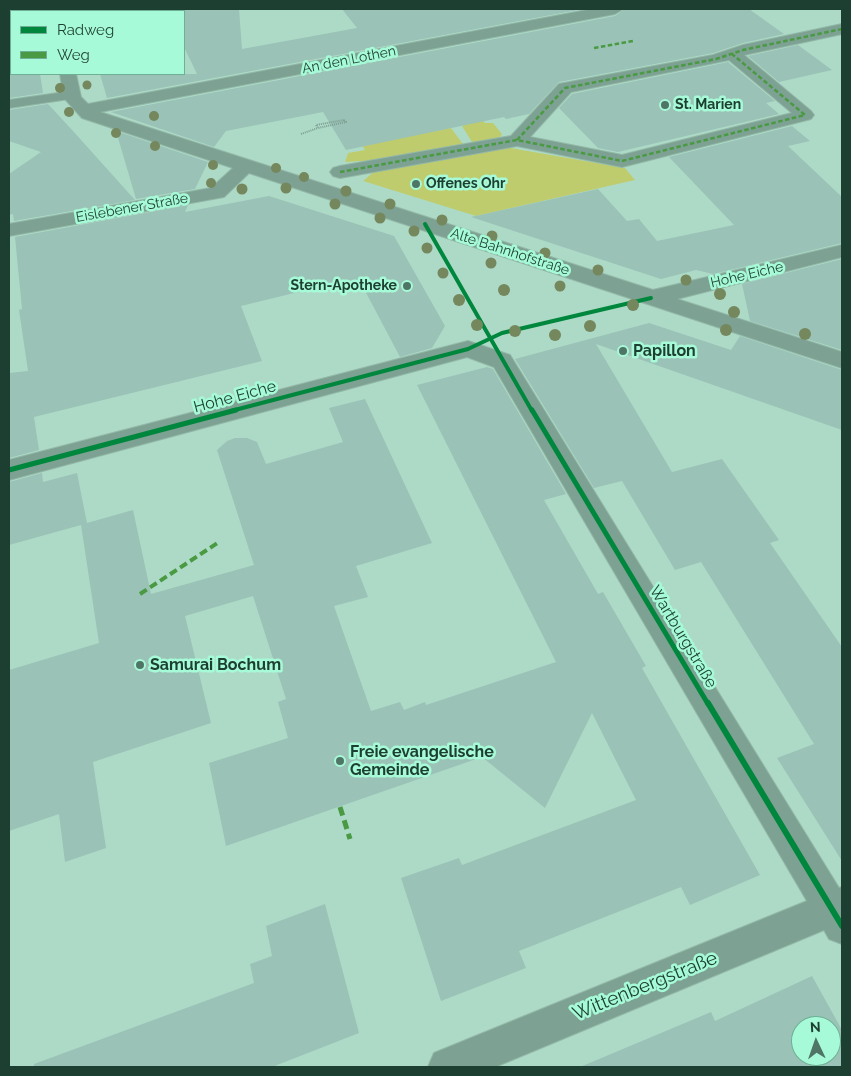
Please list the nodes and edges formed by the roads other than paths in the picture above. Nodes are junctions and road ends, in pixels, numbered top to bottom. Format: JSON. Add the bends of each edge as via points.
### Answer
{"nodes":[{"id":1,"x":616,"y":9,"type":"edge"},
{"id":2,"x":842,"y":30,"type":"edge"},
{"id":3,"x":732,"y":54,"type":"junction"},
{"id":4,"x":68,"y":75,"type":"edge"},
{"id":5,"x":78,"y":103,"type":"junction"},
{"id":6,"x":9,"y":104,"type":"edge"},
{"id":7,"x":517,"y":140,"type":"junction"},
{"id":8,"x":246,"y":166,"type":"junction"},
{"id":9,"x":340,"y":172,"type":"dead end"},
{"id":10,"x":9,"y":230,"type":"edge"},
{"id":11,"x":842,"y":251,"type":"edge"},
{"id":12,"x":652,"y":298,"type":"junction"},
{"id":13,"x":468,"y":349,"type":"joint"},
{"id":14,"x":842,"y":360,"type":"edge"},
{"id":15,"x":9,"y":470,"type":"edge"},
{"id":16,"x":839,"y":914,"type":"edge"},
{"id":17,"x":448,"y":1067,"type":"edge"}],
"edges":[{"from":1,"to":5,"type":"street","name":"An den Lothen"},
{"from":2,"to":3,"type":"street"},
{"from":3,"to":7,"type":"street","via":[[565,88]]},
{"from":3,"to":7,"type":"street","via":[[806,115],[622,161]]},
{"from":4,"to":5,"type":"street"},
{"from":5,"to":6,"type":"lane"},
{"from":5,"to":8,"type":"street","name":"Alte Bahnhofstraße","via":[[88,114]]},
{"from":7,"to":9,"type":"street"},
{"from":8,"to":10,"type":"street","name":"Eislebener Straße","via":[[217,192]]},
{"from":8,"to":12,"type":"street","name":"Alte Bahnhofstraße"},
{"from":11,"to":12,"type":"street","name":"Hohe Eiche"},
{"from":12,"to":14,"type":"street","name":"Alte Bahnhofstraße"},
{"from":13,"to":15,"type":"street","name":"Hohe Eiche"},
{"from":13,"to":16,"type":"street","name":"Wartburgstraße","via":[[502,361]]},
{"from":16,"to":17,"type":"street","name":"Wittenbergstraße","via":[[780,930]]}]}
